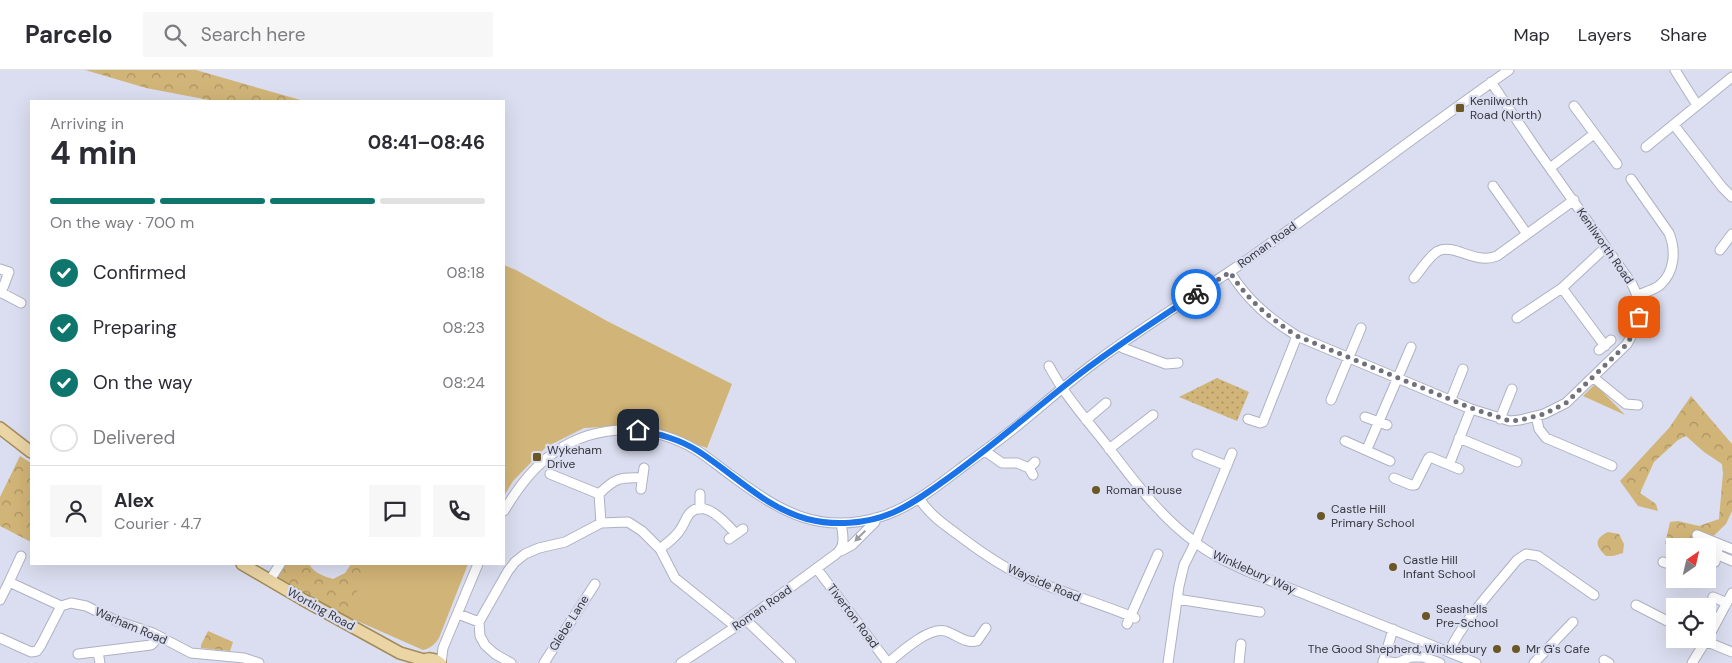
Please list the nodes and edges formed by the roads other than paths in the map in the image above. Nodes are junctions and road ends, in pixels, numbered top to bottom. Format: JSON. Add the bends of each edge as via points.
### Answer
{"nodes":[{"id":1,"x":1509,"y":70,"type":"edge"},
{"id":2,"x":1675,"y":70,"type":"edge"},
{"id":3,"x":1731,"y":79,"type":"edge"},
{"id":4,"x":1492,"y":82,"type":"junction"},
{"id":5,"x":1698,"y":105,"type":"junction"},
{"id":6,"x":1574,"y":106,"type":"dead end"},
{"id":7,"x":1674,"y":125,"type":"junction"},
{"id":8,"x":1594,"y":134,"type":"junction"},
{"id":9,"x":1646,"y":147,"type":"dead end"},
{"id":10,"x":1619,"y":149,"type":"dead end"},
{"id":11,"x":1550,"y":168,"type":"junction"},
{"id":12,"x":1630,"y":179,"type":"dead end"},
{"id":13,"x":1493,"y":186,"type":"dead end"},
{"id":14,"x":1732,"y":197,"type":"edge"},
{"id":15,"x":1574,"y":200,"type":"junction"},
{"id":16,"x":1528,"y":234,"type":"junction"},
{"id":17,"x":1732,"y":234,"type":"edge"},
{"id":18,"x":1606,"y":247,"type":"junction"},
{"id":19,"x":1720,"y":250,"type":"dead end"},
{"id":20,"x":0,"y":269,"type":"edge"},
{"id":21,"x":1230,"y":272,"type":"junction"},
{"id":22,"x":1414,"y":278,"type":"dead end"},
{"id":23,"x":1562,"y":288,"type":"junction"},
{"id":24,"x":0,"y":293,"type":"edge"},
{"id":25,"x":1638,"y":295,"type":"junction"},
{"id":26,"x":21,"y":303,"type":"dead end"},
{"id":27,"x":1520,"y":319,"type":"dead end"},
{"id":28,"x":1361,"y":328,"type":"dead end"},
{"id":29,"x":1297,"y":336,"type":"junction"},
{"id":30,"x":1120,"y":345,"type":"junction"},
{"id":31,"x":1605,"y":346,"type":"dead end"},
{"id":32,"x":1411,"y":347,"type":"dead end"},
{"id":33,"x":1349,"y":358,"type":"junction"},
{"id":34,"x":1178,"y":363,"type":"dead end"},
{"id":35,"x":1049,"y":366,"type":"dead end"},
{"id":36,"x":1463,"y":369,"type":"dead end"},
{"id":37,"x":1398,"y":378,"type":"junction"},
{"id":38,"x":1594,"y":378,"type":"junction"},
{"id":39,"x":1061,"y":388,"type":"junction"},
{"id":40,"x":1512,"y":389,"type":"dead end"},
{"id":41,"x":1331,"y":400,"type":"dead end"},
{"id":42,"x":1451,"y":400,"type":"junction"},
{"id":43,"x":1100,"y":405,"type":"dead end"},
{"id":44,"x":1638,"y":405,"type":"dead end"},
{"id":45,"x":1471,"y":408,"type":"junction"},
{"id":46,"x":1153,"y":415,"type":"dead end"},
{"id":47,"x":1536,"y":416,"type":"junction"},
{"id":48,"x":1248,"y":417,"type":"dead end"},
{"id":49,"x":1365,"y":417,"type":"dead end"},
{"id":50,"x":1500,"y":419,"type":"junction"},
{"id":51,"x":1086,"y":420,"type":"junction"},
{"id":52,"x":1384,"y":424,"type":"junction"},
{"id":53,"x":0,"y":428,"type":"edge"},
{"id":54,"x":1460,"y":438,"type":"junction"},
{"id":55,"x":1345,"y":440,"type":"dead end"},
{"id":56,"x":1109,"y":449,"type":"junction"},
{"id":57,"x":1367,"y":449,"type":"junction"},
{"id":58,"x":30,"y":451,"type":"edge"},
{"id":59,"x":985,"y":451,"type":"junction"},
{"id":60,"x":1232,"y":453,"type":"dead end"},
{"id":61,"x":1198,"y":454,"type":"dead end"},
{"id":62,"x":1390,"y":460,"type":"dead end"},
{"id":63,"x":1518,"y":462,"type":"dead end"},
{"id":64,"x":1449,"y":465,"type":"junction"},
{"id":65,"x":1227,"y":466,"type":"junction"},
{"id":66,"x":1612,"y":466,"type":"dead end"},
{"id":67,"x":644,"y":468,"type":"dead end"},
{"id":68,"x":1032,"y":468,"type":"dead end"},
{"id":69,"x":1459,"y":469,"type":"dead end"},
{"id":70,"x":567,"y":470,"type":"dead end"},
{"id":71,"x":550,"y":474,"type":"dead end"},
{"id":72,"x":642,"y":478,"type":"junction"},
{"id":73,"x":1394,"y":478,"type":"dead end"},
{"id":74,"x":562,"y":479,"type":"junction"},
{"id":75,"x":641,"y":489,"type":"dead end"},
{"id":76,"x":599,"y":494,"type":"junction"},
{"id":77,"x":700,"y":494,"type":"dead end"},
{"id":78,"x":919,"y":498,"type":"junction"},
{"id":79,"x":505,"y":509,"type":"edge"},
{"id":80,"x":700,"y":509,"type":"junction"},
{"id":81,"x":875,"y":518,"type":"junction"},
{"id":82,"x":601,"y":523,"type":"junction"},
{"id":83,"x":841,"y":523,"type":"junction"},
{"id":84,"x":736,"y":534,"type":"dead end"},
{"id":85,"x":1698,"y":535,"type":"dead end"},
{"id":86,"x":1701,"y":538,"type":"edge"},
{"id":87,"x":1195,"y":543,"type":"junction"},
{"id":88,"x":1716,"y":544,"type":"edge"},
{"id":89,"x":1719,"y":544,"type":"junction"},
{"id":90,"x":660,"y":549,"type":"junction"},
{"id":91,"x":1732,"y":549,"type":"edge"},
{"id":92,"x":840,"y":550,"type":"junction"},
{"id":93,"x":1158,"y":554,"type":"dead end"},
{"id":94,"x":22,"y":556,"type":"dead end"},
{"id":95,"x":1732,"y":561,"type":"edge"},
{"id":96,"x":1663,"y":562,"type":"dead end"},
{"id":97,"x":1666,"y":563,"type":"edge"},
{"id":98,"x":244,"y":565,"type":"edge"},
{"id":99,"x":279,"y":565,"type":"edge"},
{"id":100,"x":478,"y":565,"type":"edge"},
{"id":101,"x":818,"y":569,"type":"junction"},
{"id":102,"x":270,"y":580,"type":"junction"},
{"id":103,"x":9,"y":582,"type":"junction"},
{"id":104,"x":594,"y":584,"type":"dead end"},
{"id":105,"x":1732,"y":593,"type":"edge"},
{"id":106,"x":1594,"y":595,"type":"dead end"},
{"id":107,"x":1713,"y":597,"type":"dead end"},
{"id":108,"x":1177,"y":599,"type":"junction"},
{"id":109,"x":0,"y":600,"type":"edge"},
{"id":110,"x":1726,"y":603,"type":"junction"},
{"id":111,"x":1636,"y":605,"type":"dead end"},
{"id":112,"x":60,"y":606,"type":"junction"},
{"id":113,"x":1260,"y":612,"type":"dead end"},
{"id":114,"x":458,"y":614,"type":"junction"},
{"id":115,"x":746,"y":620,"type":"junction"},
{"id":116,"x":1666,"y":620,"type":"edge"},
{"id":117,"x":1716,"y":620,"type":"edge"},
{"id":118,"x":479,"y":622,"type":"junction"},
{"id":119,"x":1573,"y":622,"type":"dead end"},
{"id":120,"x":736,"y":627,"type":"junction"},
{"id":121,"x":986,"y":627,"type":"dead end"},
{"id":122,"x":1393,"y":629,"type":"junction"},
{"id":123,"x":159,"y":637,"type":"junction"},
{"id":124,"x":0,"y":638,"type":"edge"},
{"id":125,"x":1241,"y":644,"type":"dead end"},
{"id":126,"x":1716,"y":644,"type":"edge"},
{"id":127,"x":1700,"y":648,"type":"edge"},
{"id":128,"x":98,"y":652,"type":"junction"},
{"id":129,"x":400,"y":652,"type":"junction"},
{"id":130,"x":1449,"y":652,"type":"junction"},
{"id":131,"x":1732,"y":652,"type":"edge"},
{"id":132,"x":78,"y":654,"type":"dead end"},
{"id":133,"x":432,"y":662,"type":"edge"},
{"id":134,"x":1383,"y":662,"type":"edge"},
{"id":135,"x":100,"y":663,"type":"edge"},
{"id":136,"x":260,"y":663,"type":"edge"},
{"id":137,"x":407,"y":663,"type":"edge"},
{"id":138,"x":511,"y":663,"type":"edge"},
{"id":139,"x":544,"y":663,"type":"edge"},
{"id":140,"x":681,"y":663,"type":"edge"},
{"id":141,"x":791,"y":663,"type":"edge"},
{"id":142,"x":888,"y":663,"type":"edge"},
{"id":143,"x":1168,"y":663,"type":"edge"},
{"id":144,"x":1239,"y":663,"type":"edge"},
{"id":145,"x":1440,"y":663,"type":"edge"},
{"id":146,"x":1476,"y":663,"type":"edge"},
{"id":147,"x":1534,"y":663,"type":"edge"},
{"id":148,"x":1692,"y":663,"type":"edge"}],
"edges":[{"from":1,"to":4,"type":"street","name":"Roman Road"},
{"from":2,"to":5,"type":"street"},
{"from":3,"to":5,"type":"street"},
{"from":4,"to":11,"type":"street","name":"Kenilworth Road"},
{"from":4,"to":21,"type":"street","name":"Roman Road"},
{"from":5,"to":7,"type":"street"},
{"from":6,"to":8,"type":"street"},
{"from":7,"to":9,"type":"street"},
{"from":7,"to":14,"type":"street"},
{"from":8,"to":10,"type":"street","via":[[1614,160]]},
{"from":8,"to":11,"type":"street"},
{"from":11,"to":15,"type":"street","name":"Kenilworth Road"},
{"from":12,"to":25,"type":"street","via":[[1669,233],[1674,254],[1666,279],[1652,290]]},
{"from":13,"to":16,"type":"street"},
{"from":15,"to":16,"type":"street"},
{"from":15,"to":18,"type":"street","name":"Kenilworth Road"},
{"from":16,"to":22,"type":"street","via":[[1490,258],[1440,250]]},
{"from":17,"to":19,"type":"street"},
{"from":18,"to":23,"type":"street"},
{"from":18,"to":25,"type":"street","name":"Kenilworth Road"},
{"from":20,"to":24,"type":"street","via":[[9,272]]},
{"from":21,"to":29,"type":"street","name":"Kenilworth Road","via":[[1261,311]]},
{"from":21,"to":30,"type":"street","name":"Roman Road"},
{"from":23,"to":27,"type":"street"},
{"from":23,"to":31,"type":"street"},
{"from":24,"to":26,"type":"street"},
{"from":25,"to":38,"type":"street","name":"Kenilworth Road","via":[[1639,317],[1634,332],[1627,344]]},
{"from":28,"to":33,"type":"street"},
{"from":29,"to":33,"type":"street","name":"Kenilworth Road"},
{"from":29,"to":48,"type":"street","via":[[1263,422]]},
{"from":30,"to":34,"type":"street","via":[[1166,364]]},
{"from":30,"to":39,"type":"street","name":"Roman Road"},
{"from":32,"to":37,"type":"street"},
{"from":33,"to":37,"type":"street","name":"Kenilworth Road"},
{"from":33,"to":41,"type":"street"},
{"from":35,"to":39,"type":"street","name":"Winklebury Way"},
{"from":36,"to":42,"type":"street"},
{"from":37,"to":42,"type":"street","name":"Kenilworth Road"},
{"from":37,"to":52,"type":"street"},
{"from":38,"to":44,"type":"street","via":[[1626,404]]},
{"from":38,"to":47,"type":"street","name":"Kenilworth Road","via":[[1566,403]]},
{"from":39,"to":51,"type":"street","name":"Winklebury Way"},
{"from":39,"to":59,"type":"street","name":"Roman Road"},
{"from":40,"to":50,"type":"street"},
{"from":42,"to":45,"type":"street","name":"Kenilworth Road"},
{"from":43,"to":51,"type":"street"},
{"from":45,"to":50,"type":"street","name":"Kenilworth Road"},
{"from":45,"to":54,"type":"street"},
{"from":46,"to":56,"type":"street"},
{"from":47,"to":50,"type":"street","name":"Kenilworth Road","via":[[1510,421]]},
{"from":47,"to":66,"type":"street","via":[[1539,429],[1546,438]]},
{"from":49,"to":52,"type":"street"},
{"from":51,"to":56,"type":"street","name":"Winklebury Way"},
{"from":52,"to":57,"type":"street"},
{"from":53,"to":58,"type":"main road"},
{"from":54,"to":63,"type":"street"},
{"from":54,"to":64,"type":"street"},
{"from":55,"to":57,"type":"street"},
{"from":56,"to":87,"type":"street","name":"Winklebury Way","via":[[1164,516]]},
{"from":57,"to":62,"type":"street"},
{"from":59,"to":68,"type":"street","via":[[1002,462]]},
{"from":59,"to":78,"type":"street","name":"Roman Road"},
{"from":60,"to":65,"type":"street"},
{"from":61,"to":65,"type":"street"},
{"from":64,"to":69,"type":"street"},
{"from":64,"to":73,"type":"street","via":[[1430,457],[1415,484]]},
{"from":65,"to":87,"type":"street"},
{"from":67,"to":72,"type":"street"},
{"from":70,"to":74,"type":"street"},
{"from":71,"to":74,"type":"street"},
{"from":72,"to":75,"type":"street"},
{"from":72,"to":76,"type":"street","via":[[619,479]]},
{"from":74,"to":76,"type":"street"},
{"from":76,"to":82,"type":"street"},
{"from":77,"to":80,"type":"street"},
{"from":78,"to":81,"type":"street","name":"Roman Road"},
{"from":78,"to":93,"type":"street","name":"Wayside Road","via":[[950,529],[1012,571],[1131,620]]},
{"from":79,"to":83,"type":"street","name":"Roman Road","via":[[534,470],[554,452],[595,434],[638,430],[668,436],[698,451],[783,510],[809,519]]},
{"from":80,"to":84,"type":"street","via":[[713,512]]},
{"from":80,"to":90,"type":"street","via":[[691,513],[680,531]]},
{"from":81,"to":83,"type":"street","name":"Roman Road"},
{"from":81,"to":92,"type":"street","name":"Roman Road","one_way":true,"via":[[875,522],[852,545]]},
{"from":82,"to":90,"type":"street","via":[[628,522]]},
{"from":82,"to":118,"type":"street","via":[[565,542],[525,554],[515,562]]},
{"from":83,"to":92,"type":"street","via":[[843,543]]},
{"from":85,"to":86,"type":"street"},
{"from":87,"to":108,"type":"street","via":[[1184,565]]},
{"from":87,"to":122,"type":"street","name":"Winklebury Way","via":[[1249,572]]},
{"from":88,"to":89,"type":"street"},
{"from":89,"to":91,"type":"street"},
{"from":89,"to":95,"type":"street","via":[[1716,558]]},
{"from":90,"to":120,"type":"street","via":[[675,578]]},
{"from":92,"to":101,"type":"street","name":"Roman Road"},
{"from":94,"to":103,"type":"street"},
{"from":96,"to":97,"type":"street"},
{"from":98,"to":102,"type":"main road","name":"Worting Road"},
{"from":99,"to":102,"type":"street"},
{"from":100,"to":114,"type":"street"},
{"from":101,"to":115,"type":"street","name":"Roman Road"},
{"from":101,"to":142,"type":"street","name":"Tiverton Road"},
{"from":102,"to":129,"type":"main road","name":"Worting Road"},
{"from":103,"to":109,"type":"street"},
{"from":103,"to":112,"type":"street"},
{"from":104,"to":139,"type":"street","name":"Glebe Lane"},
{"from":105,"to":110,"type":"street"},
{"from":106,"to":130,"type":"street","via":[[1538,556],[1526,554],[1517,560],[1472,616]]},
{"from":107,"to":110,"type":"street"},
{"from":108,"to":113,"type":"street"},
{"from":108,"to":143,"type":"street"},
{"from":110,"to":117,"type":"street"},
{"from":111,"to":116,"type":"street"},
{"from":112,"to":123,"type":"street","name":"Warham Road","via":[[71,603],[86,606]]},
{"from":112,"to":124,"type":"street","via":[[37,651],[31,652]]},
{"from":114,"to":118,"type":"street"},
{"from":114,"to":133,"type":"street","via":[[443,648]]},
{"from":115,"to":120,"type":"street","name":"Roman Road"},
{"from":115,"to":141,"type":"street"},
{"from":118,"to":138,"type":"street","via":[[480,636],[485,645]]},
{"from":119,"to":147,"type":"street"},
{"from":120,"to":140,"type":"street","name":"Roman Road"},
{"from":121,"to":142,"type":"street","via":[[977,641],[971,643],[943,631],[934,631]]},
{"from":122,"to":130,"type":"street","name":"Winklebury Way"},
{"from":122,"to":134,"type":"street"},
{"from":123,"to":128,"type":"street","via":[[151,645]]},
{"from":123,"to":136,"type":"street","name":"Warham Road","via":[[191,653],[244,658]]},
{"from":125,"to":144,"type":"street"},
{"from":126,"to":131,"type":"street"},
{"from":127,"to":148,"type":"street"},
{"from":128,"to":132,"type":"street"},
{"from":128,"to":135,"type":"street"},
{"from":129,"to":133,"type":"main road","name":"Worting Road"},
{"from":129,"to":137,"type":"main road","name":"Worting Road"},
{"from":130,"to":146,"type":"street","name":"Winklebury Way"},
{"from":134,"to":145,"type":"street","via":[[1396,663],[1411,657],[1424,657]]}]}
